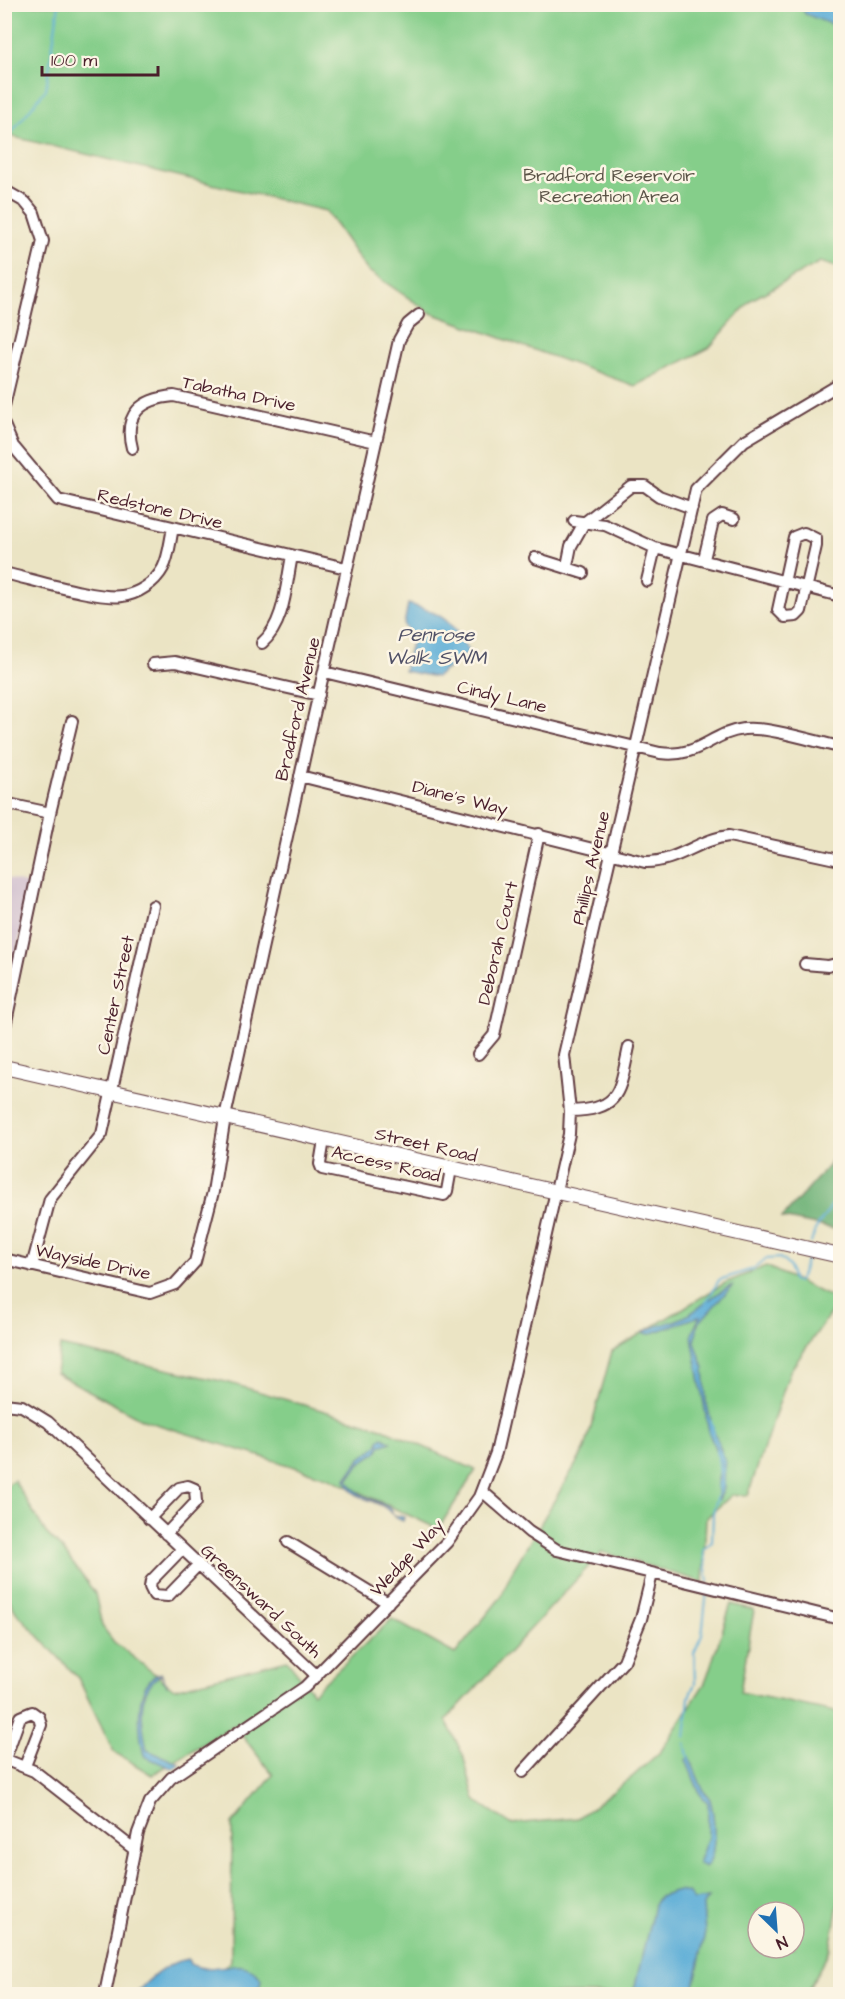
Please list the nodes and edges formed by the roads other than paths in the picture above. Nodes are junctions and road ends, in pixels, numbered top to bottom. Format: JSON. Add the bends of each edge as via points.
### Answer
{"nodes":[{"id":1,"x":4,"y":190,"type":"edge"},
{"id":2,"x":419,"y":315,"type":"dead end"},
{"id":3,"x":840,"y":384,"type":"edge"},
{"id":4,"x":4,"y":406,"type":"edge"},
{"id":5,"x":4,"y":425,"type":"edge"},
{"id":6,"x":376,"y":442,"type":"junction"},
{"id":7,"x":132,"y":448,"type":"dead end"},
{"id":8,"x":692,"y":508,"type":"junction"},
{"id":9,"x":734,"y":519,"type":"dead end"},
{"id":10,"x":579,"y":522,"type":"junction"},
{"id":11,"x":173,"y":528,"type":"junction"},
{"id":12,"x":655,"y":548,"type":"junction"},
{"id":13,"x":681,"y":553,"type":"junction"},
{"id":14,"x":292,"y":556,"type":"junction"},
{"id":15,"x":535,"y":558,"type":"dead end"},
{"id":16,"x":704,"y":559,"type":"junction"},
{"id":17,"x":567,"y":566,"type":"junction"},
{"id":18,"x":346,"y":568,"type":"junction"},
{"id":19,"x":4,"y":573,"type":"edge"},
{"id":20,"x":584,"y":573,"type":"dead end"},
{"id":21,"x":784,"y":580,"type":"junction"},
{"id":22,"x":647,"y":581,"type":"dead end"},
{"id":23,"x":806,"y":586,"type":"junction"},
{"id":24,"x":840,"y":596,"type":"edge"},
{"id":25,"x":262,"y":643,"type":"dead end"},
{"id":26,"x":153,"y":664,"type":"dead end"},
{"id":27,"x":324,"y":672,"type":"junction"},
{"id":28,"x":320,"y":695,"type":"junction"},
{"id":29,"x":72,"y":721,"type":"dead end"},
{"id":30,"x":636,"y":746,"type":"junction"},
{"id":31,"x":840,"y":747,"type":"edge"},
{"id":32,"x":300,"y":776,"type":"junction"},
{"id":33,"x":4,"y":803,"type":"edge"},
{"id":34,"x":50,"y":813,"type":"junction"},
{"id":35,"x":539,"y":834,"type":"junction"},
{"id":36,"x":611,"y":852,"type":"junction"},
{"id":37,"x":840,"y":860,"type":"edge"},
{"id":38,"x":153,"y":906,"type":"dead end"},
{"id":39,"x":840,"y":963,"type":"edge"},
{"id":40,"x":805,"y":964,"type":"dead end"},
{"id":41,"x":4,"y":1031,"type":"edge"},
{"id":42,"x":629,"y":1047,"type":"dead end"},
{"id":43,"x":478,"y":1054,"type":"dead end"},
{"id":44,"x":4,"y":1067,"type":"edge"},
{"id":45,"x":112,"y":1092,"type":"junction"},
{"id":46,"x":570,"y":1111,"type":"junction"},
{"id":47,"x":225,"y":1117,"type":"junction"},
{"id":48,"x":324,"y":1140,"type":"junction"},
{"id":49,"x":452,"y":1169,"type":"junction"},
{"id":50,"x":557,"y":1193,"type":"junction"},
{"id":51,"x":840,"y":1256,"type":"edge"},
{"id":52,"x":4,"y":1259,"type":"edge"},
{"id":53,"x":32,"y":1266,"type":"junction"},
{"id":54,"x":4,"y":1404,"type":"edge"},
{"id":55,"x":482,"y":1491,"type":"junction"},
{"id":56,"x":149,"y":1519,"type":"junction"},
{"id":57,"x":166,"y":1534,"type":"junction"},
{"id":58,"x":288,"y":1542,"type":"dead end"},
{"id":59,"x":182,"y":1549,"type":"junction"},
{"id":60,"x":199,"y":1564,"type":"junction"},
{"id":61,"x":652,"y":1574,"type":"junction"},
{"id":62,"x":388,"y":1603,"type":"junction"},
{"id":63,"x":840,"y":1619,"type":"edge"},
{"id":64,"x":317,"y":1676,"type":"junction"},
{"id":65,"x":5,"y":1759,"type":"edge"},
{"id":66,"x":25,"y":1766,"type":"junction"},
{"id":67,"x":523,"y":1772,"type":"dead end"},
{"id":68,"x":135,"y":1850,"type":"junction"},
{"id":69,"x":105,"y":1995,"type":"edge"}],
"edges":[{"from":1,"to":4,"type":"street","via":[[25,202],[34,213],[43,241]]},
{"from":2,"to":6,"type":"street","name":"Bradford Avenue","via":[[399,340]]},
{"from":3,"to":8,"type":"street","name":"Phillips Avenue","via":[[744,441],[696,489]]},
{"from":5,"to":11,"type":"street","name":"Redstone Drive","via":[[13,446],[58,500]]},
{"from":6,"to":7,"type":"street","name":"Tabatha Drive","via":[[174,396],[147,403],[133,415],[128,425]]},
{"from":6,"to":18,"type":"street","name":"Bradford Avenue"},
{"from":8,"to":10,"type":"street","via":[[637,485]]},
{"from":8,"to":13,"type":"street","name":"Phillips Avenue"},
{"from":9,"to":16,"type":"street","via":[[722,515],[713,521]]},
{"from":10,"to":12,"type":"street","via":[[604,525]]},
{"from":10,"to":17,"type":"street"},
{"from":11,"to":14,"type":"street","name":"Redstone Drive"},
{"from":11,"to":19,"type":"street","via":[[166,561],[158,576],[128,595],[103,595]]},
{"from":12,"to":13,"type":"street"},
{"from":12,"to":22,"type":"street"},
{"from":13,"to":16,"type":"street"},
{"from":13,"to":30,"type":"street","name":"Phillips Avenue"},
{"from":14,"to":18,"type":"street","name":"Redstone Drive"},
{"from":14,"to":25,"type":"street","via":[[277,623]]},
{"from":15,"to":17,"type":"street"},
{"from":16,"to":21,"type":"street"},
{"from":17,"to":20,"type":"street"},
{"from":18,"to":27,"type":"street","name":"Bradford Avenue"},
{"from":21,"to":23,"type":"street"},
{"from":21,"to":23,"type":"street","via":[[777,610],[785,617],[801,611]]},
{"from":21,"to":23,"type":"street","via":[[794,537],[804,533],[816,539]]},
{"from":23,"to":24,"type":"street"},
{"from":26,"to":28,"type":"street","via":[[175,662]]},
{"from":27,"to":28,"type":"street","name":"Bradford Avenue"},
{"from":27,"to":30,"type":"street","name":"Cindy Lane"},
{"from":28,"to":32,"type":"street","name":"Bradford Avenue"},
{"from":29,"to":34,"type":"street"},
{"from":30,"to":31,"type":"street","name":"Cindy Lane","via":[[660,753],[685,754],[733,731],[754,728]]},
{"from":30,"to":36,"type":"street","name":"Phillips Avenue"},
{"from":32,"to":35,"type":"street","name":"Diane's Way"},
{"from":32,"to":47,"type":"street","name":"Bradford Avenue"},
{"from":33,"to":34,"type":"street"},
{"from":34,"to":41,"type":"street"},
{"from":35,"to":36,"type":"street","name":"Diane's Way"},
{"from":35,"to":43,"type":"street","name":"Deborah Court","via":[[494,1035]]},
{"from":36,"to":37,"type":"street","name":"Diane's Way","via":[[657,863],[729,836]]},
{"from":36,"to":46,"type":"street","name":"Phillips Avenue","via":[[564,1055]]},
{"from":38,"to":45,"type":"street","name":"Center Street"},
{"from":39,"to":40,"type":"street"},
{"from":42,"to":46,"type":"street","via":[[612,1101],[602,1108]]},
{"from":44,"to":45,"type":"main road","name":"Street Road"},
{"from":45,"to":47,"type":"main road","name":"Street Road"},
{"from":45,"to":53,"type":"street","name":"Center Street","via":[[99,1141],[46,1208]]},
{"from":46,"to":50,"type":"street","name":"Phillips Avenue"},
{"from":47,"to":48,"type":"main road","name":"Street Road"},
{"from":47,"to":53,"type":"street","name":"Wayside Drive","via":[[198,1254],[183,1279],[150,1293]]},
{"from":48,"to":49,"type":"main road","name":"Street Road"},
{"from":48,"to":49,"type":"street","name":"Access Road","via":[[322,1168],[444,1195]]},
{"from":49,"to":50,"type":"main road","name":"Street Road"},
{"from":50,"to":51,"type":"main road","name":"Street Road"},
{"from":50,"to":55,"type":"street","name":"Wedge Way","via":[[496,1453]]},
{"from":52,"to":53,"type":"street","name":"Wayside Drive"},
{"from":54,"to":56,"type":"street","via":[[22,1406],[40,1415]]},
{"from":55,"to":61,"type":"street","via":[[549,1546]]},
{"from":55,"to":62,"type":"street","name":"Wedge Way","via":[[447,1542]]},
{"from":56,"to":57,"type":"street"},
{"from":56,"to":57,"type":"street","via":[[179,1488],[188,1486],[195,1490],[196,1502]]},
{"from":57,"to":59,"type":"street","name":"Greensward South"},
{"from":58,"to":62,"type":"street"},
{"from":59,"to":60,"type":"street","name":"Greensward South"},
{"from":59,"to":60,"type":"street","via":[[151,1581],[154,1595],[168,1596]]},
{"from":60,"to":64,"type":"street","name":"Greensward South"},
{"from":61,"to":63,"type":"street"},
{"from":61,"to":67,"type":"street","via":[[641,1619],[624,1661]]},
{"from":62,"to":64,"type":"street","name":"Wedge Way"},
{"from":64,"to":68,"type":"street","name":"Wedge Way","via":[[171,1778],[150,1802]]},
{"from":65,"to":66,"type":"street"},
{"from":65,"to":66,"type":"street","via":[[20,1717],[32,1712],[39,1716],[41,1725]]},
{"from":66,"to":68,"type":"street"},
{"from":68,"to":69,"type":"street","name":"Wedge Way"}]}
